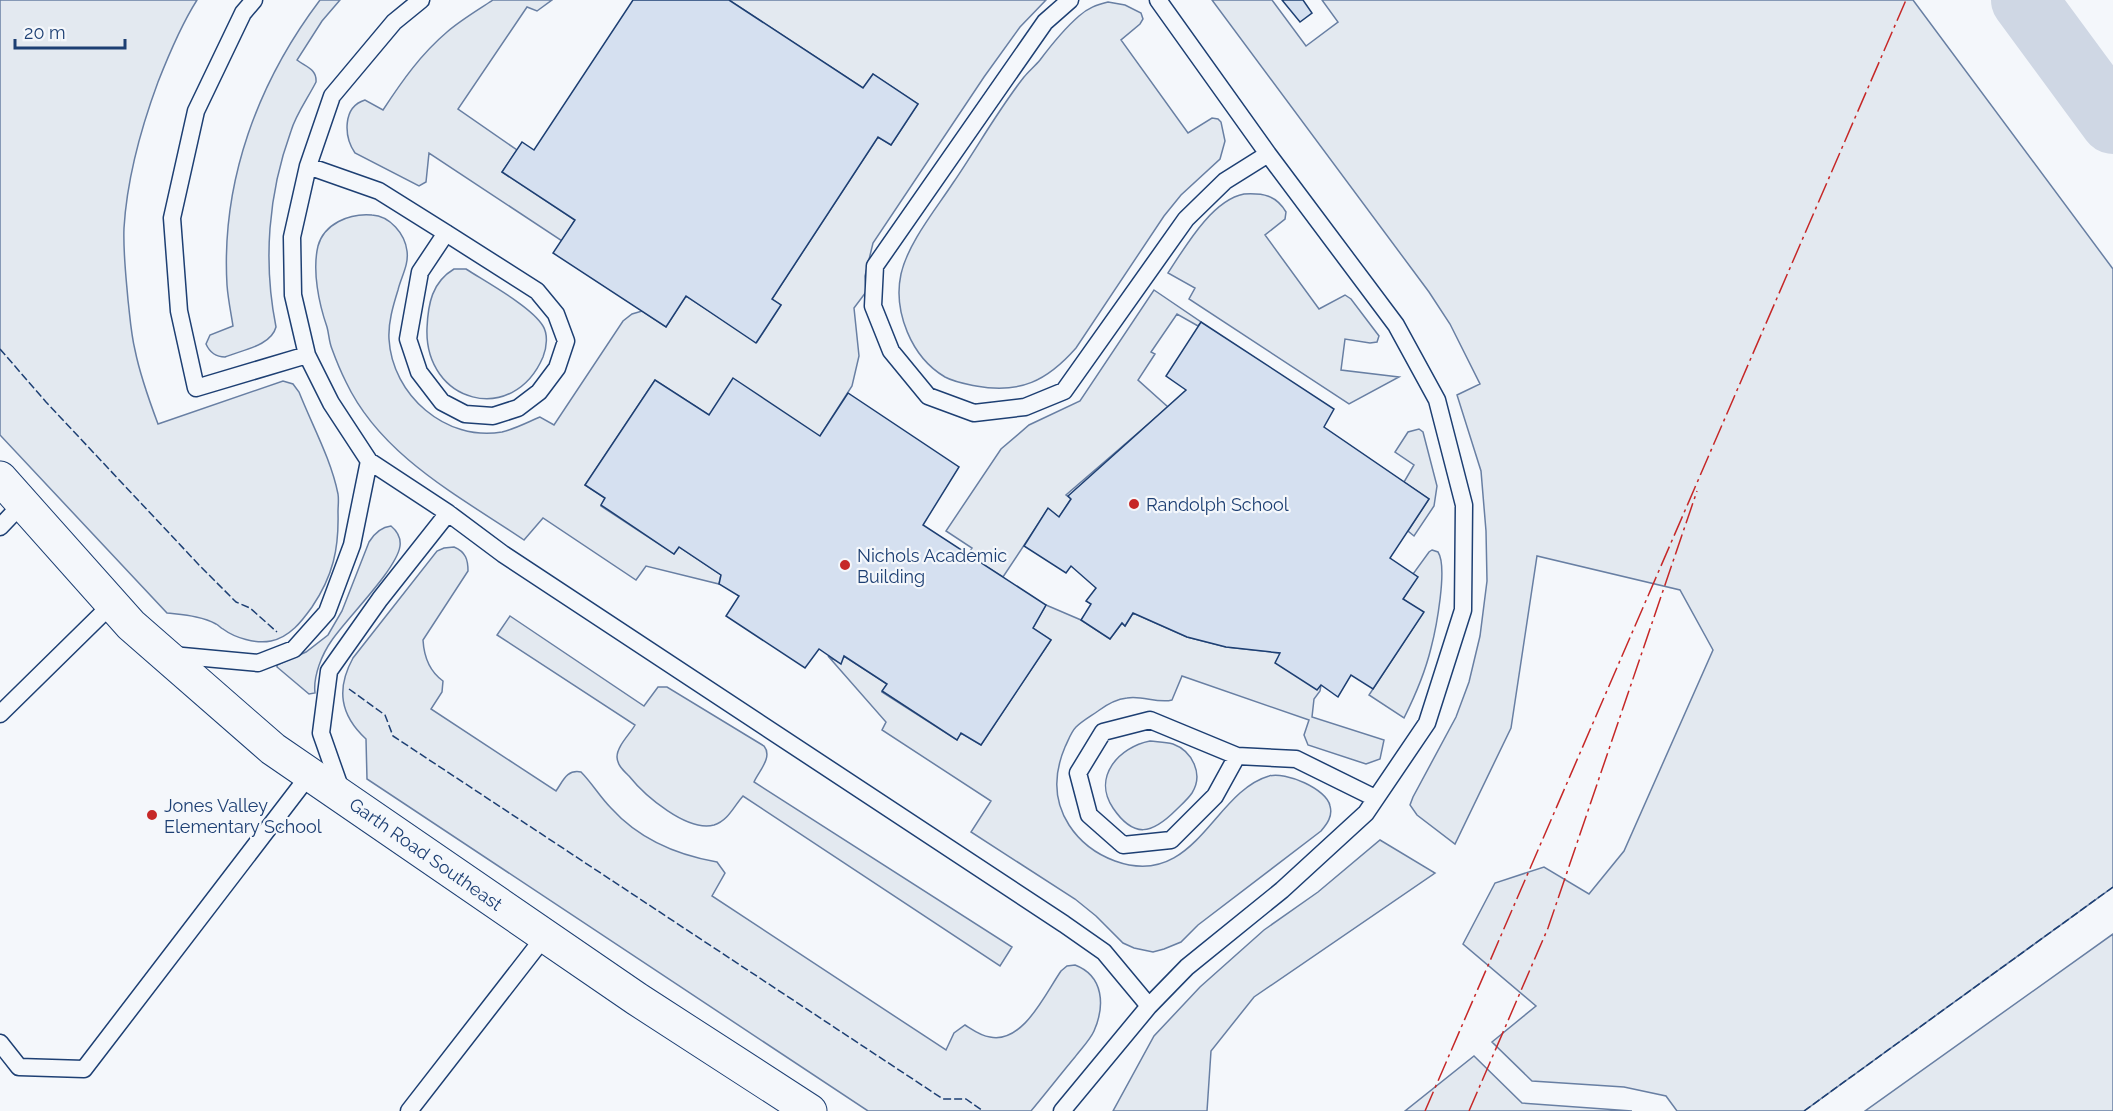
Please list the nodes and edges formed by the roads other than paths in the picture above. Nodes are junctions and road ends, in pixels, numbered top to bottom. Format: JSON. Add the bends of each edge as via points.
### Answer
{"nodes":[{"id":1,"x":254,"y":0,"type":"edge"},
{"id":2,"x":421,"y":0,"type":"edge"},
{"id":3,"x":1070,"y":0,"type":"edge"},
{"id":4,"x":1158,"y":0,"type":"edge"},
{"id":5,"x":1268,"y":154,"type":"junction"},
{"id":6,"x":308,"y":166,"type":"junction"},
{"id":7,"x":446,"y":233,"type":"junction"},
{"id":8,"x":307,"y":355,"type":"junction"},
{"id":9,"x":369,"y":461,"type":"junction"},
{"id":10,"x":0,"y":478,"type":"edge"},
{"id":11,"x":22,"y":504,"type":"junction"},
{"id":12,"x":448,"y":513,"type":"junction"},
{"id":13,"x":0,"y":527,"type":"edge"},
{"id":14,"x":112,"y":604,"type":"junction"},
{"id":15,"x":165,"y":655,"type":"junction"},
{"id":16,"x":0,"y":714,"type":"edge"},
{"id":17,"x":1237,"y":756,"type":"junction"},
{"id":18,"x":310,"y":774,"type":"junction"},
{"id":19,"x":343,"y":797,"type":"junction"},
{"id":20,"x":1375,"y":798,"type":"junction"},
{"id":21,"x":545,"y":936,"type":"junction"},
{"id":22,"x":1149,"y":1006,"type":"junction"},
{"id":23,"x":0,"y":1043,"type":"edge"},
{"id":24,"x":409,"y":1111,"type":"edge"},
{"id":25,"x":810,"y":1111,"type":"edge"},
{"id":26,"x":1062,"y":1111,"type":"edge"}],
"edges":[{"from":1,"to":8,"type":"lane","via":[[243,13],[196,111],[172,218],[179,311],[196,388]]},
{"from":2,"to":6,"type":"lane","via":[[394,22],[332,96]]},
{"from":3,"to":5,"type":"lane","via":[[1045,22],[875,266],[873,306],[880,324],[891,351],[927,396],[974,413],[1026,407],[1064,391],[1186,219],[1225,181]]},
{"from":4,"to":5,"type":"lane"},
{"from":5,"to":20,"type":"lane","via":[[1396,325],[1437,400],[1464,505],[1463,610],[1427,723]]},
{"from":6,"to":7,"type":"lane","via":[[380,191]]},
{"from":6,"to":8,"type":"lane","via":[[292,237],[293,295]]},
{"from":7,"to":7,"type":"lane","via":[[420,272],[408,339],[419,372],[442,402],[465,414],[493,416],[518,408],[539,392],[557,368],[566,340],[556,314],[537,291]]},
{"from":8,"to":9,"type":"lane","via":[[331,403]]},
{"from":9,"to":12,"type":"lane"},
{"from":9,"to":15,"type":"lane","via":[[352,545],[327,612],[294,649],[258,663]]},
{"from":10,"to":11,"type":"street","name":"Garth Road Southeast"},
{"from":11,"to":13,"type":"lane"},
{"from":11,"to":14,"type":"street","name":"Garth Road Southeast"},
{"from":12,"to":19,"type":"lane","via":[[329,671],[321,734]]},
{"from":12,"to":22,"type":"lane","via":[[503,554],[1104,952]]},
{"from":14,"to":15,"type":"street","name":"Garth Road Southeast"},
{"from":14,"to":16,"type":"lane"},
{"from":15,"to":18,"type":"street","name":"Garth Road Southeast","via":[[273,749]]},
{"from":17,"to":17,"type":"lane","via":[[1150,720],[1103,732],[1078,773],[1089,815],[1123,845],[1171,840],[1215,796]]},
{"from":17,"to":20,"type":"lane","via":[[1296,759]]},
{"from":18,"to":19,"type":"street","name":"Garth Road Southeast"},
{"from":18,"to":23,"type":"lane","via":[[84,1070],[19,1067]]},
{"from":19,"to":21,"type":"street","name":"Garth Road Southeast"},
{"from":20,"to":22,"type":"lane","via":[[1366,813],[1282,890],[1187,967]]},
{"from":21,"to":24,"type":"lane"},
{"from":21,"to":25,"type":"street","name":"Garth Road Southeast"},
{"from":22,"to":26,"type":"lane"}]}
